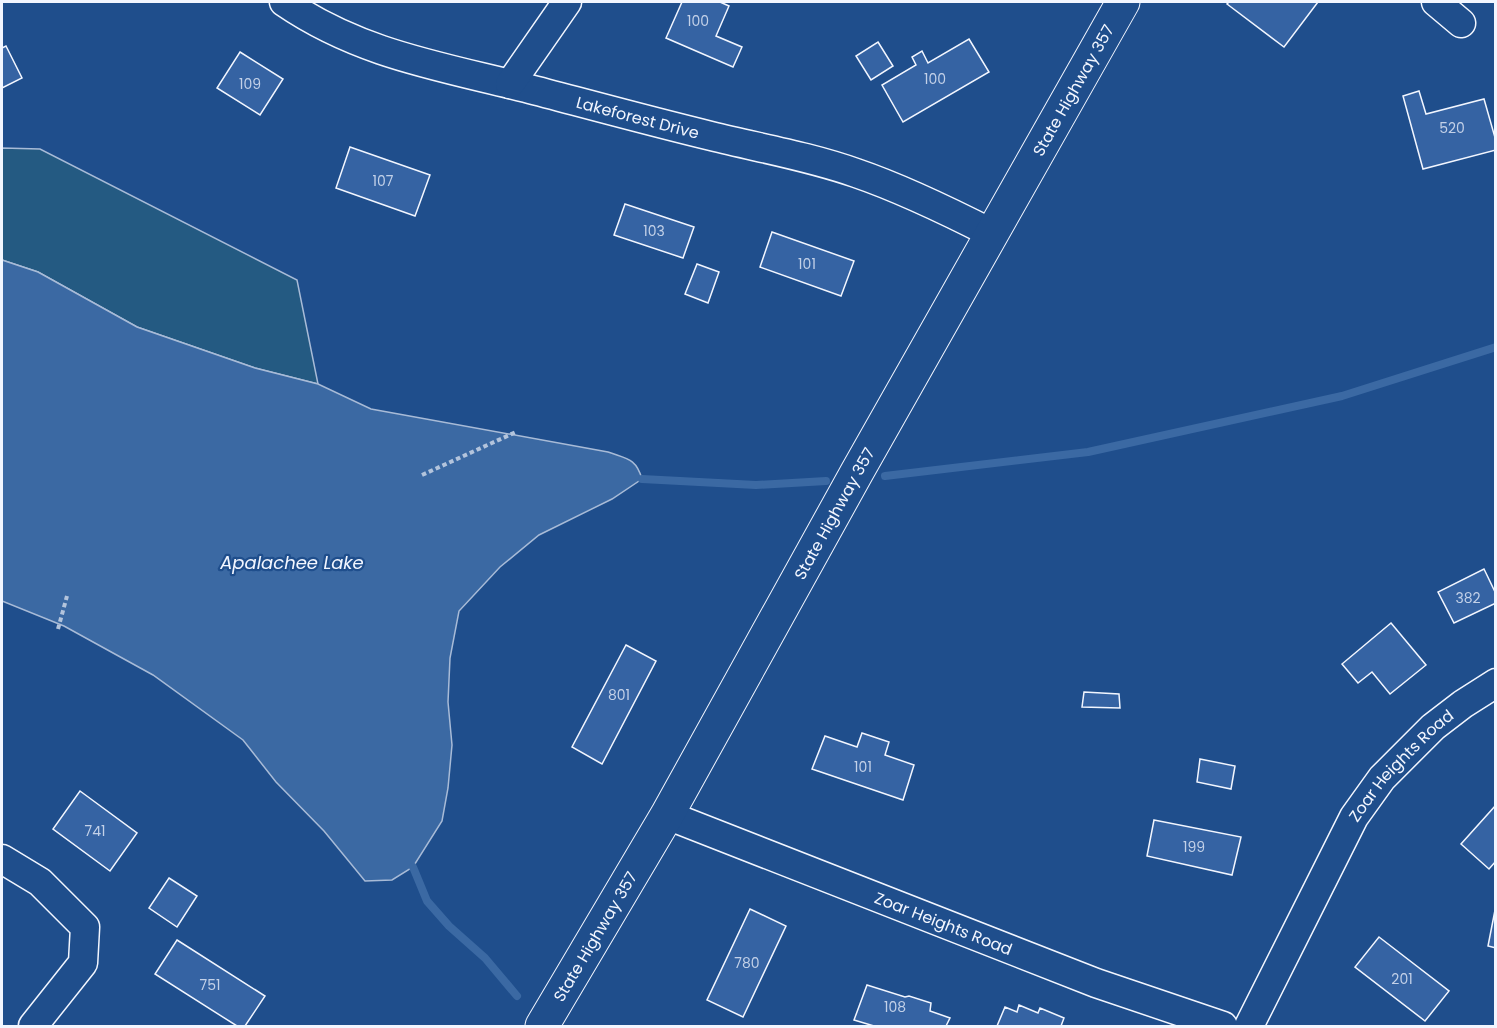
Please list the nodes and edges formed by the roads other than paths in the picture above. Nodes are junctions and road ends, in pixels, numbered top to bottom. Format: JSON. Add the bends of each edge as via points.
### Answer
{"nodes":[{"id":1,"x":284,"y":2,"type":"edge"},
{"id":2,"x":567,"y":2,"type":"edge"},
{"id":3,"x":1123,"y":2,"type":"edge"},
{"id":4,"x":1436,"y":2,"type":"edge"},
{"id":5,"x":1461,"y":23,"type":"dead end"},
{"id":6,"x":510,"y":84,"type":"junction"},
{"id":7,"x":993,"y":234,"type":"junction"},
{"id":8,"x":1496,"y":683,"type":"edge"},
{"id":9,"x":667,"y":815,"type":"junction"},
{"id":10,"x":2,"y":859,"type":"edge"},
{"id":11,"x":33,"y":1026,"type":"edge"},
{"id":12,"x":542,"y":1026,"type":"edge"},
{"id":13,"x":1223,"y":1026,"type":"edge"},
{"id":14,"x":1249,"y":1026,"type":"edge"}],
"edges":[{"from":1,"to":6,"type":"street","name":"Lakeforest Drive","via":[[337,33],[379,50]]},
{"from":2,"to":6,"type":"street"},
{"from":3,"to":7,"type":"main road","name":"State Highway 357"},
{"from":4,"to":5,"type":"street"},
{"from":6,"to":7,"type":"street","name":"Lakeforest Drive","via":[[810,158],[904,191]]},
{"from":7,"to":9,"type":"main road","name":"State Highway 357"},
{"from":8,"to":14,"type":"street","name":"Zoar Heights Road","via":[[1433,727],[1382,778],[1354,817]]},
{"from":9,"to":12,"type":"main road","name":"State Highway 357"},
{"from":9,"to":13,"type":"street","name":"Zoar Heights Road","via":[[1096,983]]},
{"from":10,"to":11,"type":"street","via":[[40,882],[85,927],[83,963]]}]}
